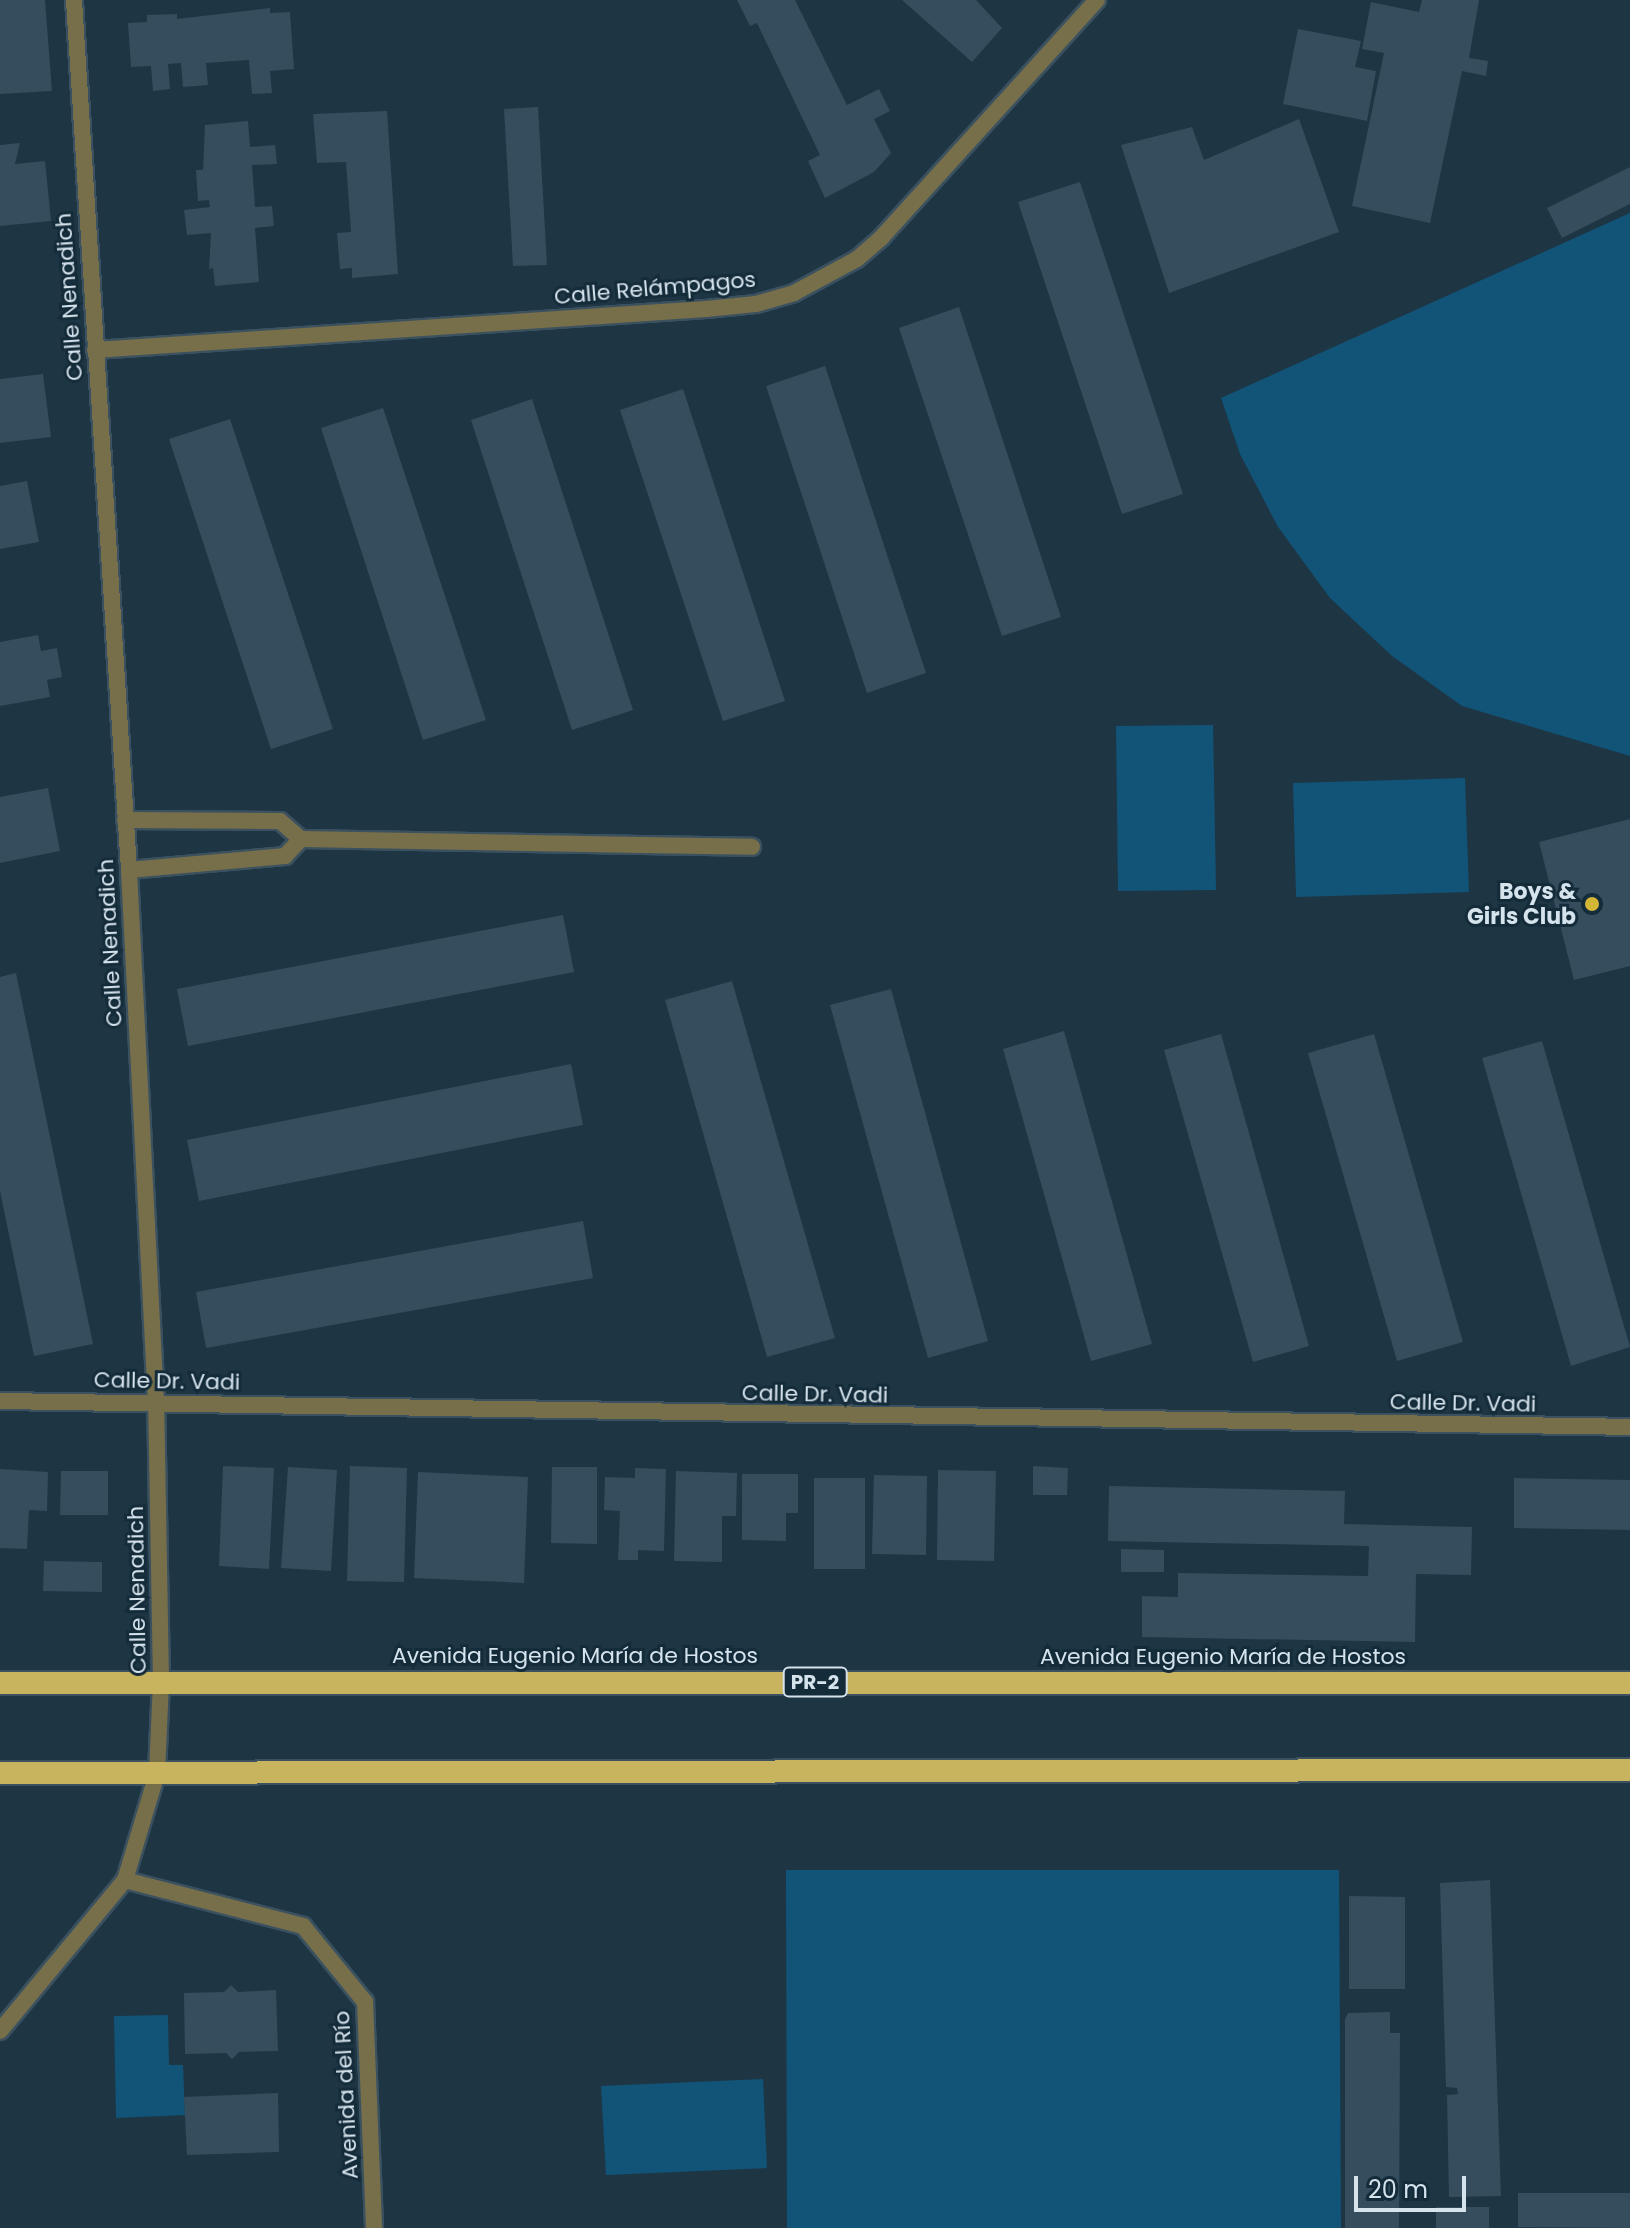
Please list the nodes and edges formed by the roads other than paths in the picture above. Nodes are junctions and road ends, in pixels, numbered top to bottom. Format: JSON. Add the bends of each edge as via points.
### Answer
{"nodes":[{"id":1,"x":74,"y":0,"type":"edge"},
{"id":2,"x":1097,"y":0,"type":"edge"},
{"id":3,"x":95,"y":350,"type":"junction"},
{"id":4,"x":125,"y":820,"type":"junction"},
{"id":5,"x":301,"y":839,"type":"junction"},
{"id":6,"x":752,"y":847,"type":"dead end"},
{"id":7,"x":129,"y":870,"type":"junction"},
{"id":8,"x":0,"y":1401,"type":"edge"},
{"id":9,"x":156,"y":1402,"type":"junction"},
{"id":10,"x":1630,"y":1427,"type":"edge"},
{"id":11,"x":161,"y":1681,"type":"junction"},
{"id":12,"x":0,"y":1683,"type":"edge"},
{"id":13,"x":1630,"y":1683,"type":"edge"},
{"id":14,"x":1630,"y":1770,"type":"edge"},
{"id":15,"x":0,"y":1773,"type":"edge"},
{"id":16,"x":157,"y":1773,"type":"junction"},
{"id":17,"x":125,"y":1880,"type":"junction"},
{"id":18,"x":0,"y":2031,"type":"edge"},
{"id":19,"x":374,"y":2228,"type":"edge"}],
"edges":[{"from":1,"to":3,"type":"street","name":"Calle Nenadich"},
{"from":2,"to":3,"type":"street","name":"Calle Relámpagos","via":[[882,237],[857,259],[794,293],[718,308]]},
{"from":3,"to":4,"type":"street","name":"Calle Nenadich"},
{"from":4,"to":5,"type":"street","via":[[280,821]]},
{"from":4,"to":7,"type":"street","name":"Calle Nenadich"},
{"from":5,"to":6,"type":"street"},
{"from":5,"to":7,"type":"street","via":[[285,856]]},
{"from":7,"to":9,"type":"street","name":"Calle Nenadich"},
{"from":8,"to":9,"type":"street","name":"Calle Dr. Vadi"},
{"from":9,"to":10,"type":"street","name":"Calle Dr. Vadi"},
{"from":9,"to":11,"type":"street","name":"Calle Nenadich"},
{"from":11,"to":12,"type":"highway","name":"Avenida Eugenio María de Hostos","number":"PR-2"},
{"from":11,"to":13,"type":"highway","name":"Avenida Eugenio María de Hostos","number":"PR-2"},
{"from":11,"to":16,"type":"street","name":"Calle Nenadich"},
{"from":14,"to":16,"type":"highway"},
{"from":15,"to":16,"type":"highway"},
{"from":16,"to":17,"type":"street","name":"Calle Nenadich"},
{"from":17,"to":18,"type":"street"},
{"from":17,"to":19,"type":"street","name":"Avenida del Río","via":[[303,1926],[365,2002]]}]}
